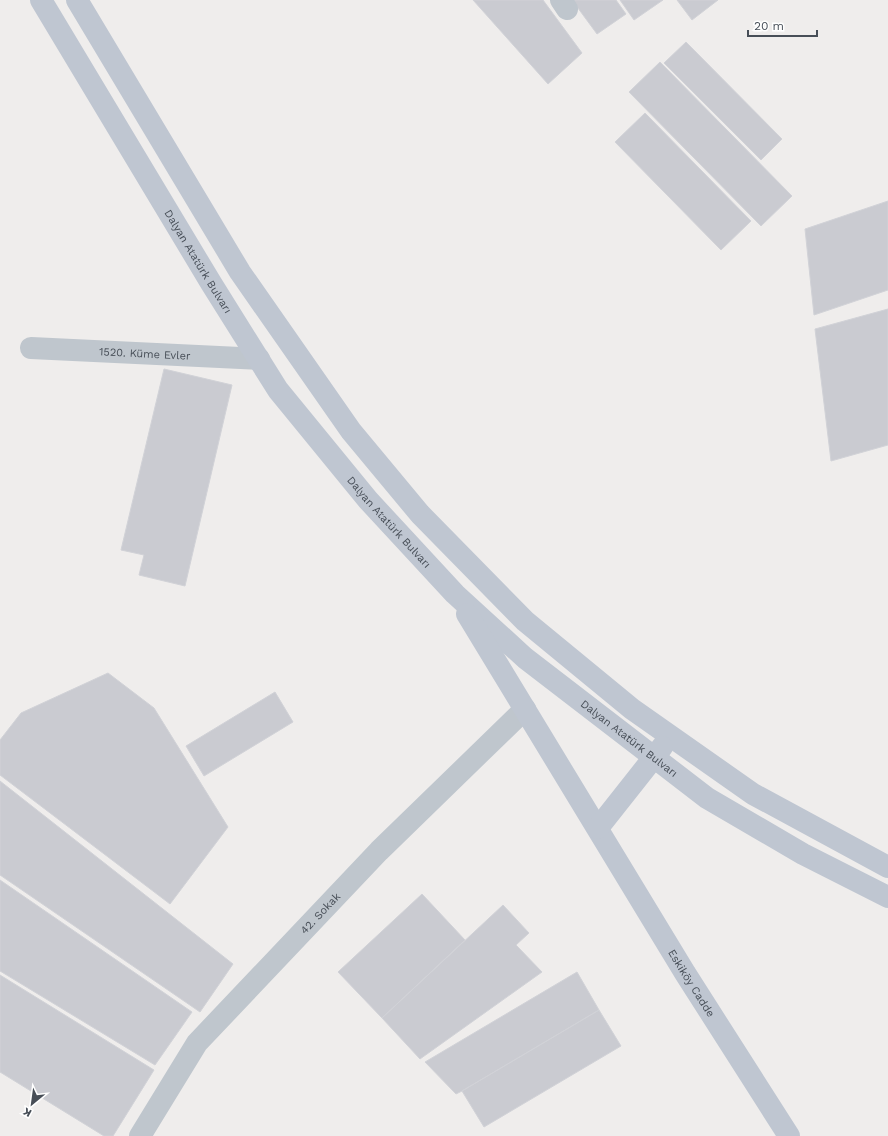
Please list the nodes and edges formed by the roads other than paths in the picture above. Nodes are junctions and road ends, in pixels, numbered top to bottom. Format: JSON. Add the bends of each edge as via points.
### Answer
{"nodes":[{"id":1,"x":41,"y":0,"type":"edge"},
{"id":2,"x":77,"y":0,"type":"edge"},
{"id":3,"x":31,"y":348,"type":"dead end"},
{"id":4,"x":259,"y":359,"type":"junction"},
{"id":5,"x":455,"y":594,"type":"junction"},
{"id":6,"x":525,"y":709,"type":"junction"},
{"id":7,"x":671,"y":736,"type":"junction"},
{"id":8,"x":654,"y":758,"type":"junction"},
{"id":9,"x":598,"y":828,"type":"junction"},
{"id":10,"x":888,"y":867,"type":"edge"},
{"id":11,"x":888,"y":897,"type":"edge"},
{"id":12,"x":140,"y":1136,"type":"edge"},
{"id":13,"x":789,"y":1136,"type":"edge"}],
"edges":[{"from":1,"to":4,"type":"main road","name":"Dalyan Atatürk Bulvarı","via":[[211,284]]},
{"from":2,"to":7,"type":"main road","via":[[240,272],[351,431],[420,514],[525,621],[632,709]]},
{"from":3,"to":4,"type":"street","name":"1520. Küme Evler"},
{"from":4,"to":5,"type":"main road","name":"Dalyan Atatürk Bulvarı","via":[[278,390],[368,500]]},
{"from":5,"to":6,"type":"main road","name":"Eskiköy Cadde"},
{"from":5,"to":8,"type":"main road","name":"Dalyan Atatürk Bulvarı","via":[[525,658]]},
{"from":6,"to":9,"type":"main road","name":"Eskiköy Cadde"},
{"from":6,"to":12,"type":"street","name":"42. Sokak","via":[[379,851],[197,1043]]},
{"from":7,"to":8,"type":"main road"},
{"from":7,"to":10,"type":"main road","via":[[753,794]]},
{"from":8,"to":9,"type":"main road"},
{"from":8,"to":11,"type":"main road","name":"Dalyan Atatürk Bulvarı","via":[[707,798],[803,854]]},
{"from":9,"to":13,"type":"main road","name":"Eskiköy Cadde","via":[[685,973]]}]}
